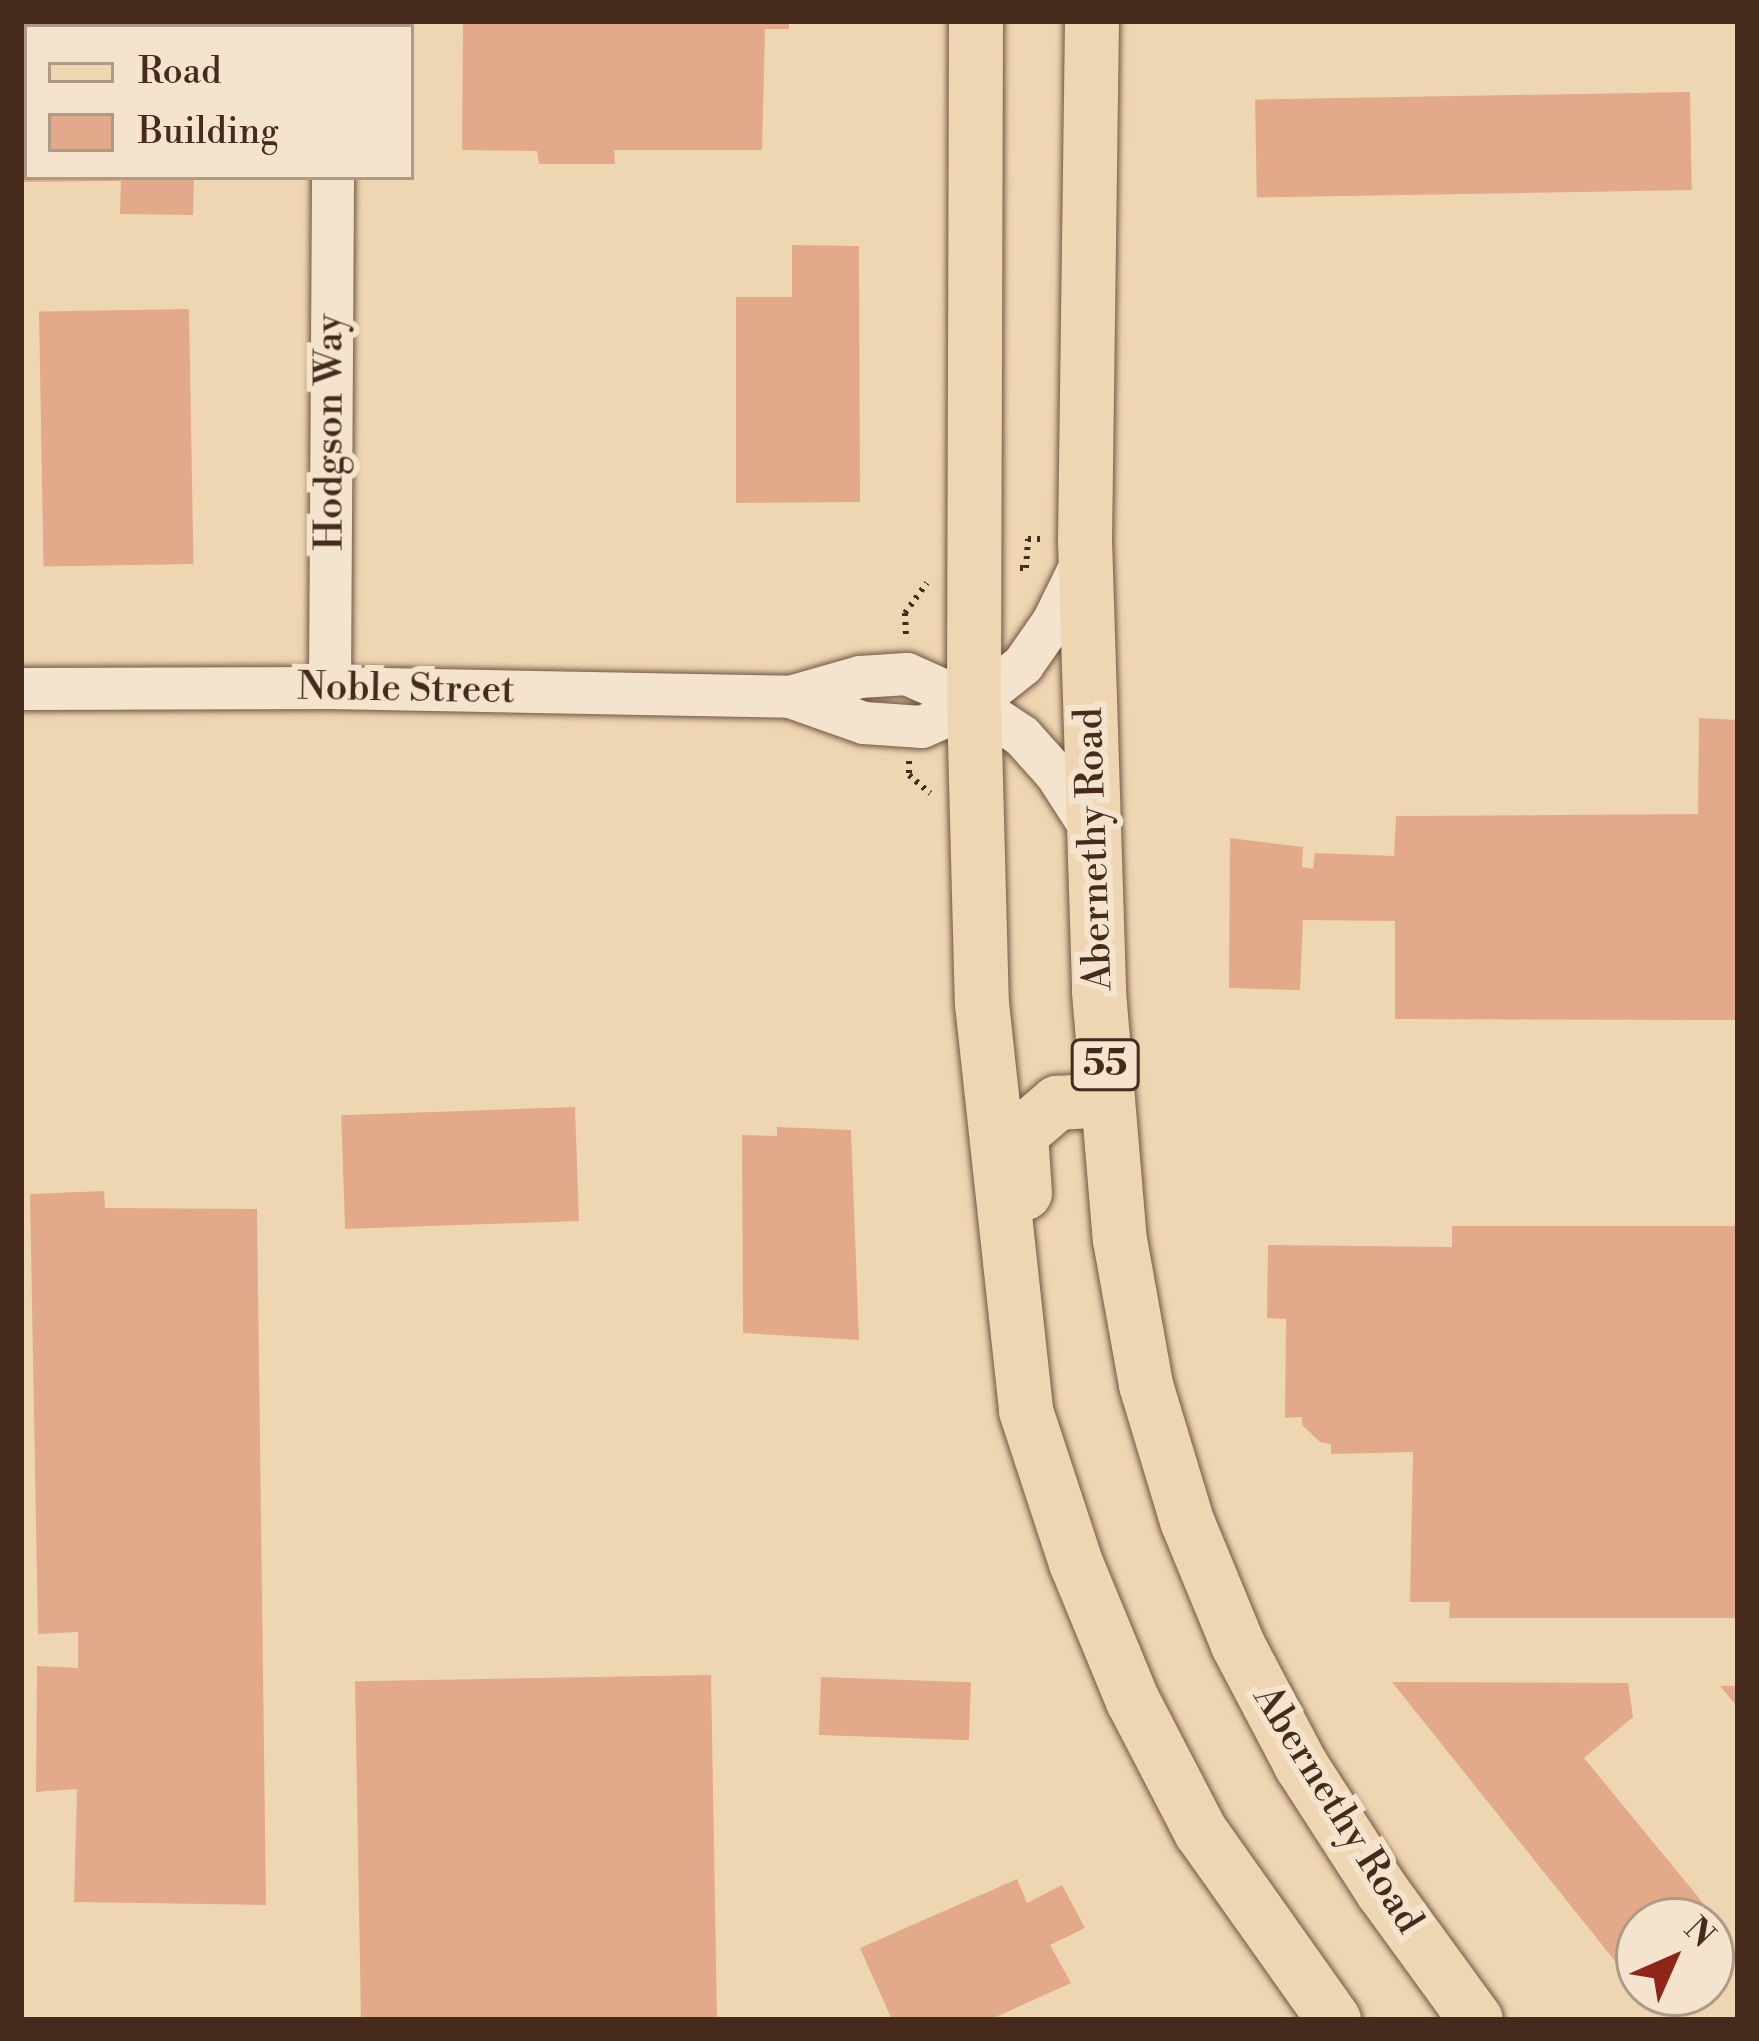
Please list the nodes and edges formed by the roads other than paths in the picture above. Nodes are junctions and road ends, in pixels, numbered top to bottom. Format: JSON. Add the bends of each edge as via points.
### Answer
{"nodes":[{"id":1,"x":976,"y":21,"type":"edge"},
{"id":2,"x":1092,"y":21,"type":"edge"},
{"id":3,"x":333,"y":180,"type":"edge"},
{"id":4,"x":1086,"y":548,"type":"junction"},
{"id":5,"x":330,"y":688,"type":"junction"},
{"id":6,"x":21,"y":689,"type":"edge"},
{"id":7,"x":974,"y":704,"type":"junction"},
{"id":8,"x":1094,"y":833,"type":"junction"},
{"id":9,"x":1108,"y":1100,"type":"junction"},
{"id":10,"x":1011,"y":1253,"type":"junction"},
{"id":11,"x":1334,"y":2020,"type":"edge"},
{"id":12,"x":1476,"y":2020,"type":"edge"}],
"edges":[{"from":1,"to":7,"type":"main road"},
{"from":2,"to":4,"type":"main road","name":"Abernethy Road","number":"55"},
{"from":3,"to":5,"type":"street","name":"Hodgson Way"},
{"from":4,"to":7,"type":"street","name":"Noble Street","via":[[1053,622],[1023,665]]},
{"from":4,"to":8,"type":"main road","name":"Abernethy Road","number":"55"},
{"from":5,"to":6,"type":"street","name":"Noble Street"},
{"from":5,"to":7,"type":"street","name":"Noble Street","via":[[790,698],[863,723],[922,728]]},
{"from":7,"to":8,"type":"street","via":[[1022,736]]},
{"from":7,"to":10,"type":"main road","via":[[982,1004]]},
{"from":8,"to":9,"type":"main road","name":"Abernethy Road","number":"55"},
{"from":9,"to":10,"type":"main road","via":[[1057,1103],[1021,1134],[1025,1196]]},
{"from":9,"to":12,"type":"main road","name":"Abernethy Road","number":"55","via":[[1139,1343],[1187,1521],[1238,1646],[1301,1765]]},
{"from":10,"to":11,"type":"main road","via":[[1026,1411],[1133,1701],[1201,1832]]}]}
